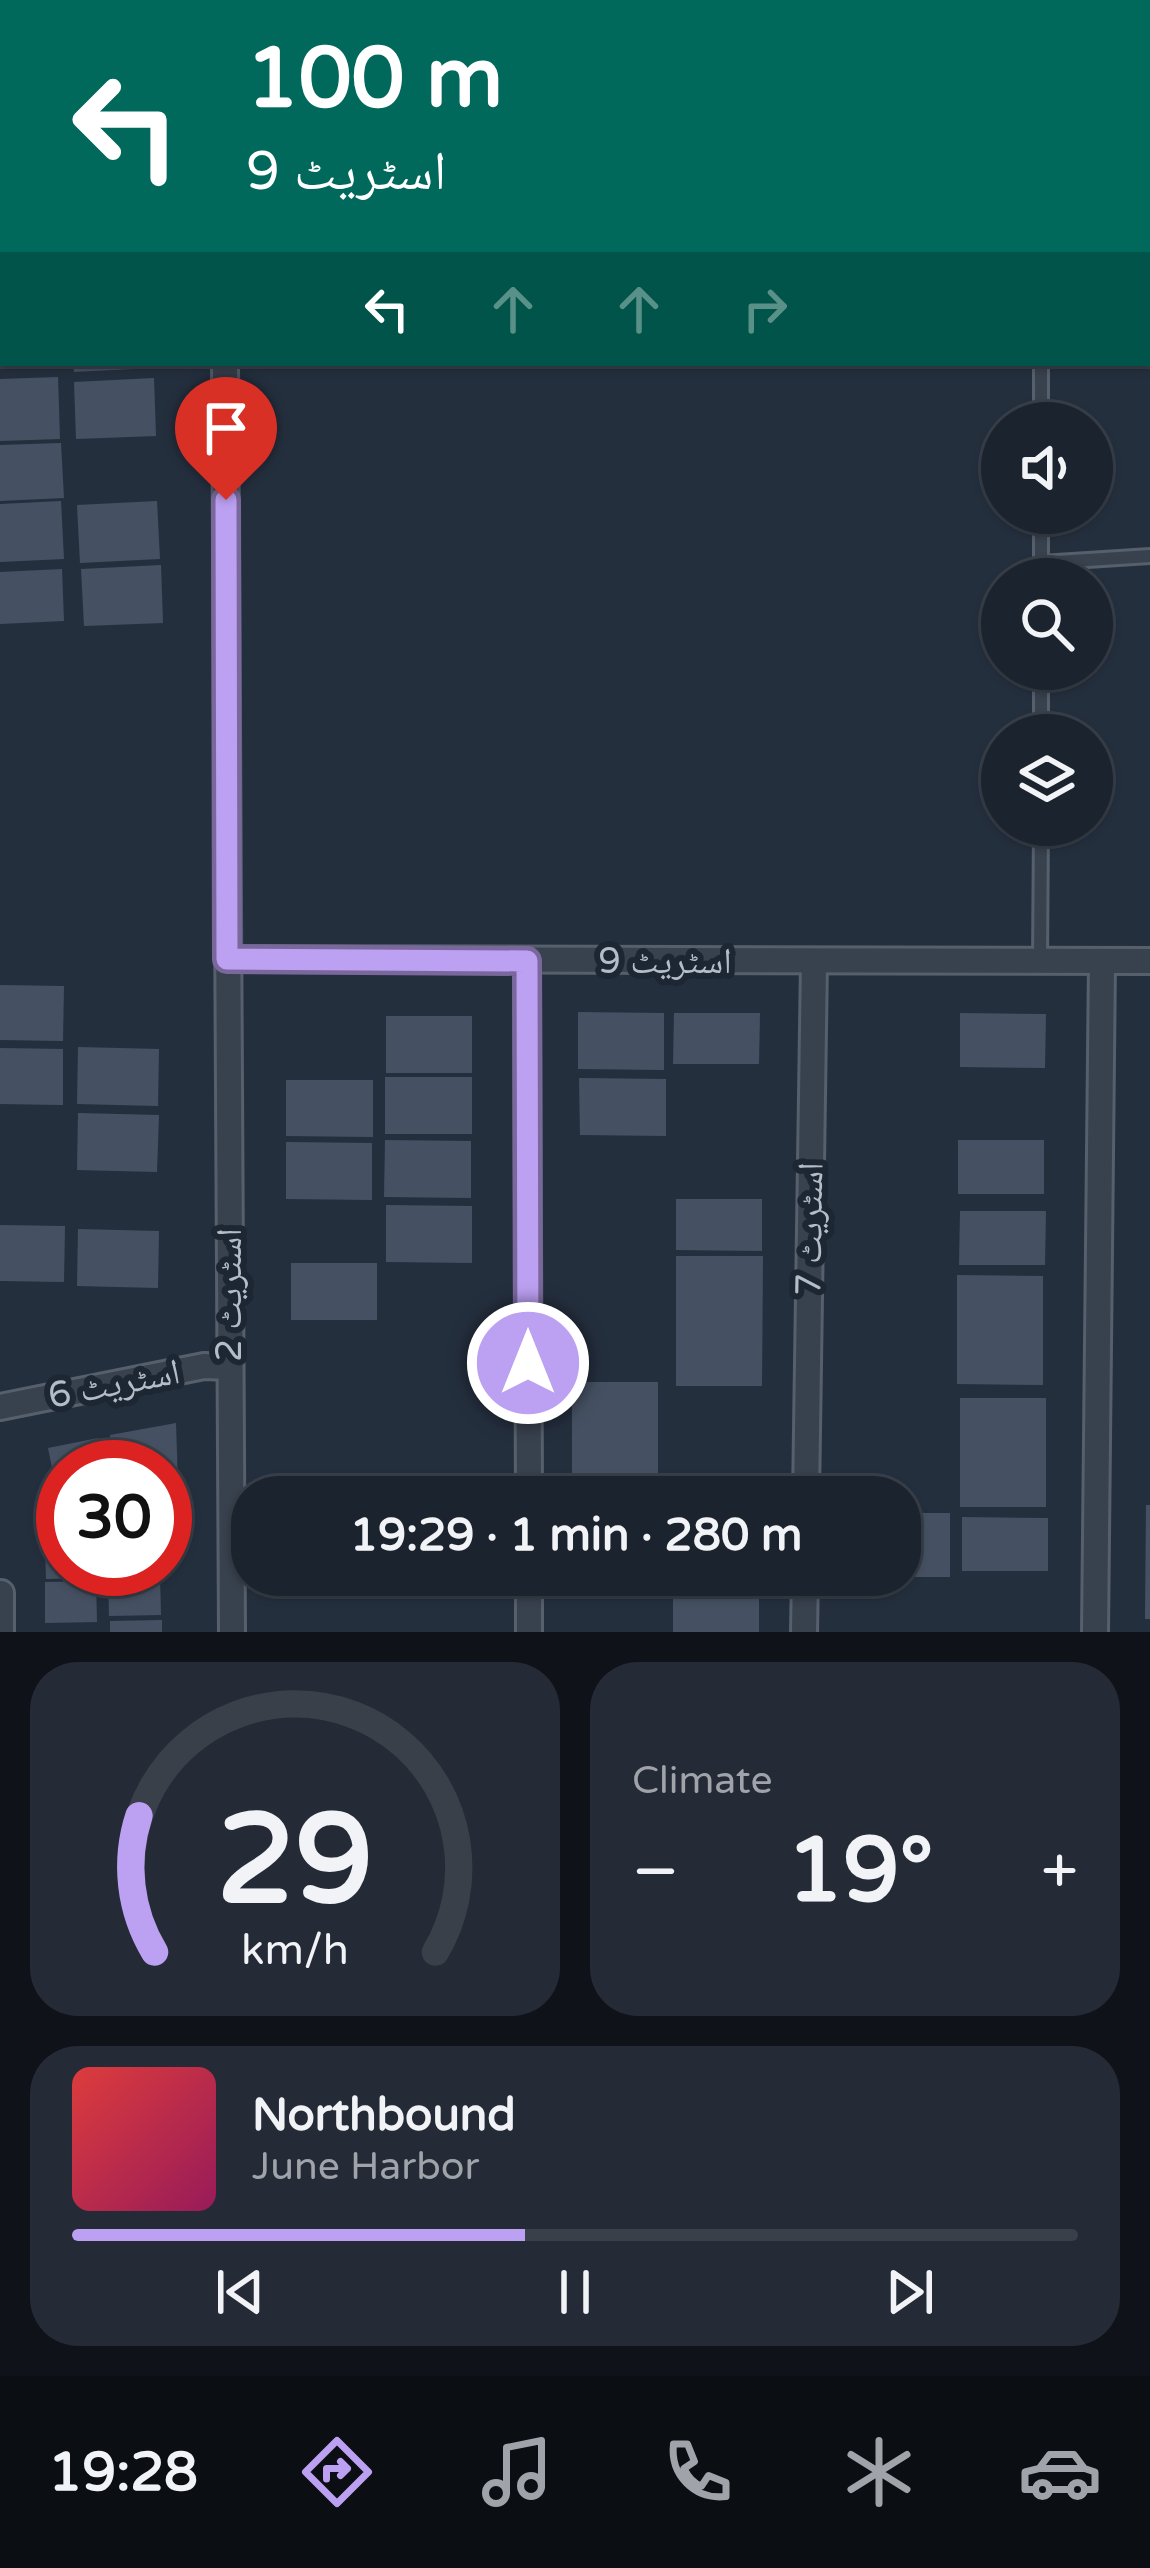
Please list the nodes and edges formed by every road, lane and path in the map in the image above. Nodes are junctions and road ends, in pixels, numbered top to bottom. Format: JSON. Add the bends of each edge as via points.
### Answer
{"nodes":[{"id":1,"x":225,"y":366,"type":"edge"},
{"id":2,"x":1041,"y":366,"type":"edge"},
{"id":3,"x":1041,"y":402,"type":"edge"},
{"id":4,"x":1150,"y":556,"type":"edge"},
{"id":5,"x":1113,"y":558,"type":"edge"},
{"id":6,"x":1041,"y":846,"type":"edge"},
{"id":7,"x":227,"y":959,"type":"junction"},
{"id":8,"x":527,"y":961,"type":"junction"},
{"id":9,"x":1040,"y":961,"type":"junction"},
{"id":10,"x":1102,"y":961,"type":"junction"},
{"id":11,"x":1150,"y":961,"type":"edge"},
{"id":12,"x":814,"y":962,"type":"junction"},
{"id":13,"x":229,"y":1366,"type":"junction"},
{"id":14,"x":0,"y":1407,"type":"edge"},
{"id":15,"x":529,"y":1476,"type":"edge"},
{"id":16,"x":806,"y":1476,"type":"edge"},
{"id":17,"x":1,"y":1593,"type":"edge"},
{"id":18,"x":529,"y":1596,"type":"edge"},
{"id":19,"x":805,"y":1596,"type":"edge"},
{"id":20,"x":1,"y":1632,"type":"edge"},
{"id":21,"x":232,"y":1632,"type":"edge"},
{"id":22,"x":529,"y":1632,"type":"edge"},
{"id":23,"x":804,"y":1632,"type":"edge"},
{"id":24,"x":1095,"y":1632,"type":"edge"}],
"edges":[{"from":1,"to":7,"type":"street","name":"اسٹریٹ 2"},
{"from":2,"to":3,"type":"lane"},
{"from":4,"to":5,"type":"lane"},
{"from":6,"to":9,"type":"lane"},
{"from":7,"to":8,"type":"street","name":"اسٹریٹ 9"},
{"from":7,"to":13,"type":"street","name":"اسٹریٹ 2"},
{"from":8,"to":12,"type":"street","name":"اسٹریٹ 9"},
{"from":8,"to":15,"type":"street"},
{"from":9,"to":10,"type":"street","name":"اسٹریٹ 9"},
{"from":9,"to":12,"type":"street","name":"اسٹریٹ 9"},
{"from":10,"to":11,"type":"street","name":"اسٹریٹ 9"},
{"from":10,"to":24,"type":"street"},
{"from":12,"to":16,"type":"street","name":"اسٹریٹ 7"},
{"from":13,"to":14,"type":"street","name":"اسٹریٹ 6"},
{"from":13,"to":21,"type":"street","name":"اسٹریٹ 2"},
{"from":17,"to":20,"type":"street"},
{"from":18,"to":22,"type":"street"},
{"from":19,"to":23,"type":"street"}]}
